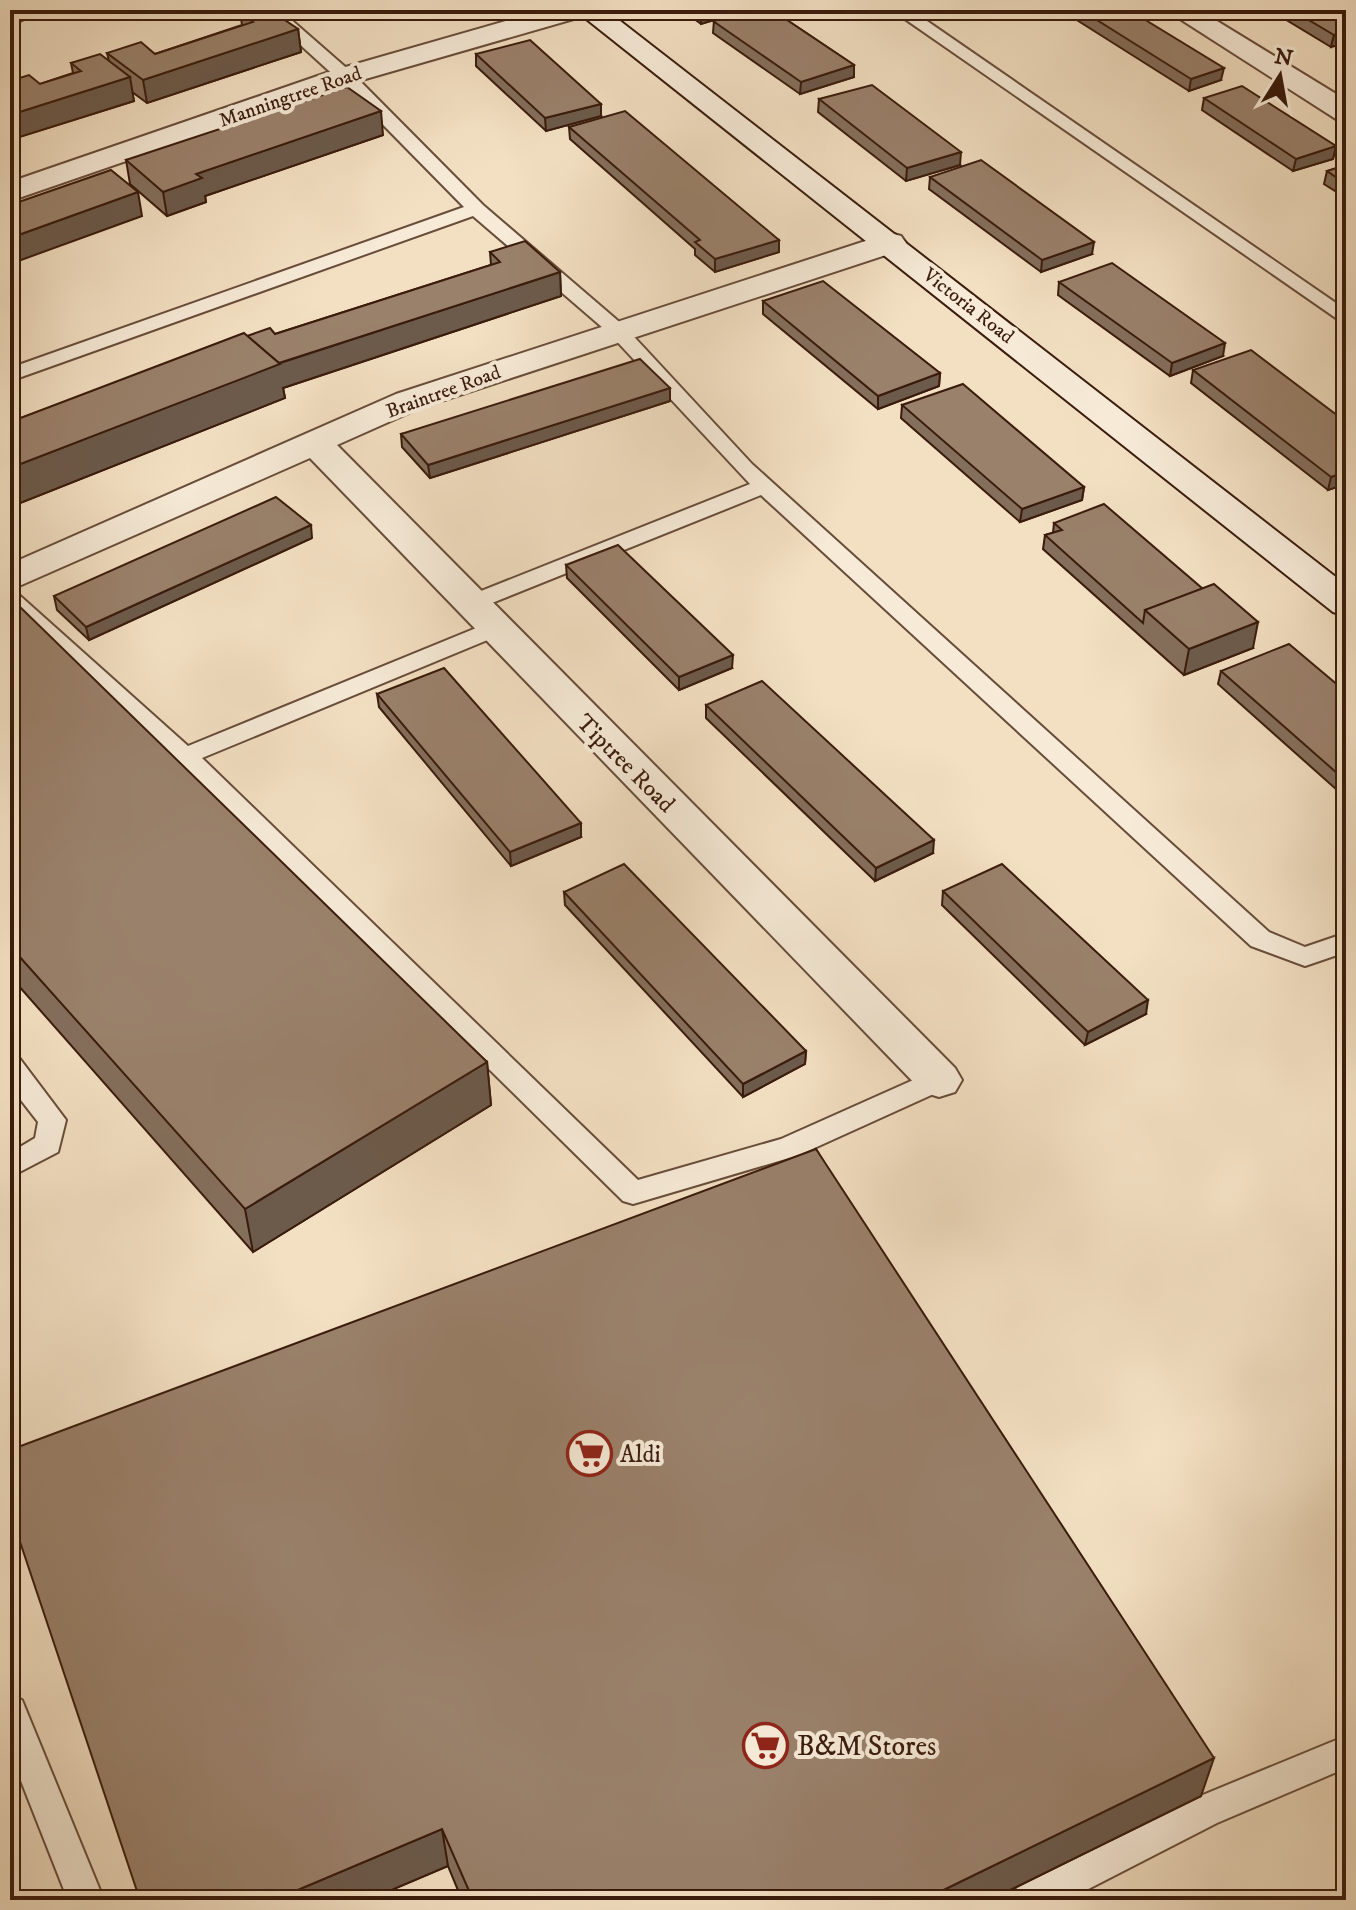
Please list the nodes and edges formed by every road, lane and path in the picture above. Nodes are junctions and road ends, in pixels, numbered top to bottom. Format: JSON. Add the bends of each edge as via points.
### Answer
{"nodes":[{"id":1,"x":34,"y":10,"type":"edge"},
{"id":2,"x":270,"y":10,"type":"edge"},
{"id":3,"x":574,"y":10,"type":"edge"},
{"id":4,"x":589,"y":10,"type":"edge"},
{"id":5,"x":900,"y":10,"type":"edge"},
{"id":6,"x":1180,"y":10,"type":"edge"},
{"id":7,"x":10,"y":21,"type":"edge"},
{"id":8,"x":345,"y":76,"type":"junction"},
{"id":9,"x":1346,"y":113,"type":"edge"},
{"id":10,"x":10,"y":192,"type":"edge"},
{"id":11,"x":476,"y":209,"type":"junction"},
{"id":12,"x":890,"y":243,"type":"junction"},
{"id":13,"x":1346,"y":319,"type":"edge"},
{"id":14,"x":617,"y":330,"type":"junction"},
{"id":15,"x":10,"y":375,"type":"edge"},
{"id":16,"x":316,"y":444,"type":"junction"},
{"id":17,"x":764,"y":486,"type":"junction"},
{"id":18,"x":11,"y":582,"type":"edge"},
{"id":19,"x":1346,"y":604,"type":"edge"},
{"id":20,"x":481,"y":616,"type":"junction"},
{"id":21,"x":185,"y":756,"type":"junction"},
{"id":22,"x":1346,"y":942,"type":"edge"},
{"id":23,"x":10,"y":1066,"type":"edge"},
{"id":24,"x":939,"y":1080,"type":"joint"},
{"id":25,"x":10,"y":1166,"type":"edge"},
{"id":26,"x":10,"y":1711,"type":"edge"},
{"id":27,"x":1346,"y":1752,"type":"edge"},
{"id":28,"x":86,"y":1900,"type":"edge"},
{"id":29,"x":1030,"y":1900,"type":"edge"}],
"edges":[{"from":1,"to":7,"type":"lane"},
{"from":2,"to":8,"type":"lane"},
{"from":3,"to":8,"type":"street","name":"Manningtree Road"},
{"from":4,"to":12,"type":"street","name":"Victoria Road"},
{"from":5,"to":13,"type":"lane"},
{"from":6,"to":9,"type":"street"},
{"from":8,"to":10,"type":"street","name":"Manningtree Road"},
{"from":8,"to":11,"type":"lane"},
{"from":11,"to":14,"type":"lane"},
{"from":11,"to":15,"type":"lane"},
{"from":12,"to":14,"type":"street","name":"Braintree Road"},
{"from":12,"to":19,"type":"street","name":"Victoria Road"},
{"from":14,"to":16,"type":"street","name":"Braintree Road","via":[[408,401]]},
{"from":14,"to":17,"type":"lane"},
{"from":16,"to":18,"type":"street","name":"Braintree Road"},
{"from":16,"to":20,"type":"street","name":"Tiptree Road"},
{"from":17,"to":20,"type":"lane"},
{"from":17,"to":22,"type":"lane","via":[[1260,939],[1305,957]]},
{"from":18,"to":21,"type":"lane"},
{"from":20,"to":21,"type":"lane"},
{"from":20,"to":24,"type":"street","name":"Tiptree Road"},
{"from":21,"to":24,"type":"lane","via":[[633,1193],[789,1147]]},
{"from":23,"to":25,"type":"lane","via":[[52,1120],[48,1144]]},
{"from":26,"to":28,"type":"lane"},
{"from":27,"to":29,"type":"lane","via":[[1205,1811]]}]}
